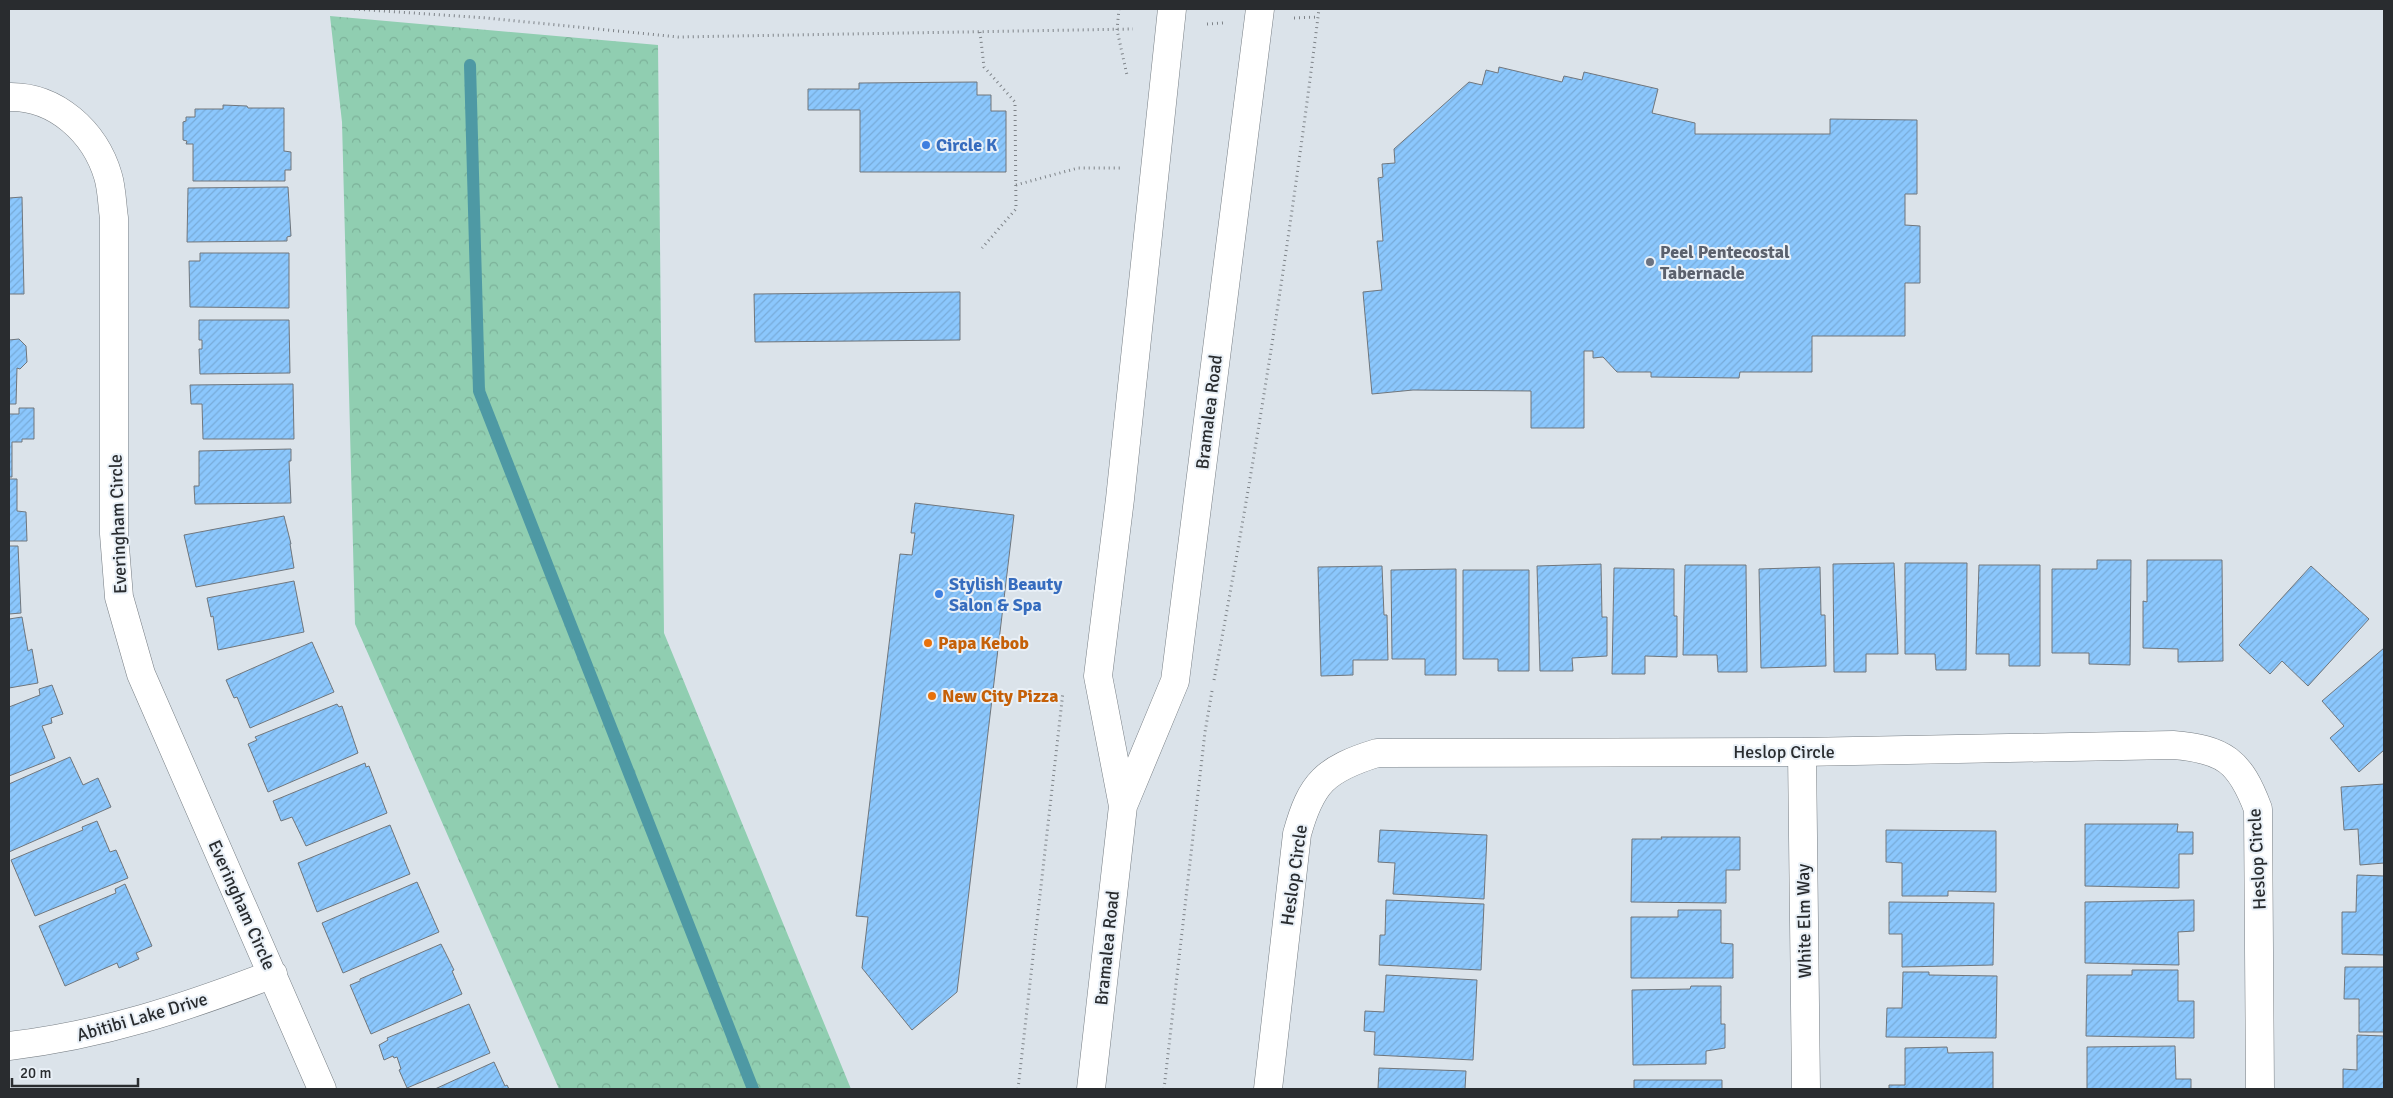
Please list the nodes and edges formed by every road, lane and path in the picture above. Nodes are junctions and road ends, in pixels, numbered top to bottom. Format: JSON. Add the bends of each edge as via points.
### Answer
{"nodes":[{"id":1,"x":354,"y":9,"type":"edge"},
{"id":2,"x":1119,"y":9,"type":"edge"},
{"id":3,"x":1319,"y":9,"type":"edge"},
{"id":4,"x":1260,"y":15,"type":"edge"},
{"id":5,"x":1318,"y":17,"type":"junction"},
{"id":6,"x":1171,"y":18,"type":"edge"},
{"id":7,"x":1116,"y":30,"type":"junction"},
{"id":8,"x":980,"y":32,"type":"junction"},
{"id":9,"x":9,"y":97,"type":"edge"},
{"id":10,"x":1122,"y":168,"type":"dead end"},
{"id":11,"x":1016,"y":185,"type":"junction"},
{"id":12,"x":982,"y":248,"type":"dead end"},
{"id":13,"x":1802,"y":752,"type":"junction"},
{"id":14,"x":1123,"y":806,"type":"junction"},
{"id":15,"x":272,"y":974,"type":"junction"},
{"id":16,"x":9,"y":1046,"type":"edge"},
{"id":17,"x":322,"y":1089,"type":"edge"},
{"id":18,"x":1091,"y":1089,"type":"edge"},
{"id":19,"x":1164,"y":1089,"type":"edge"},
{"id":20,"x":1268,"y":1089,"type":"edge"},
{"id":21,"x":1806,"y":1089,"type":"edge"},
{"id":22,"x":2260,"y":1089,"type":"edge"}],
"edges":[{"from":1,"to":8,"type":"path","via":[[678,37]]},
{"from":2,"to":7,"type":"path"},
{"from":3,"to":5,"type":"path"},
{"from":4,"to":5,"type":"path"},
{"from":4,"to":6,"type":"path"},
{"from":4,"to":14,"type":"street","name":"Bramalea Road","via":[[1175,681]]},
{"from":5,"to":19,"type":"path","via":[[1267,382],[1205,732]]},
{"from":6,"to":7,"type":"path"},
{"from":6,"to":14,"type":"street","name":"Bramalea Road","via":[[1098,676]]},
{"from":7,"to":8,"type":"path"},
{"from":8,"to":11,"type":"path","via":[[984,67],[1014,102]]},
{"from":9,"to":15,"type":"street","name":"Everingham Circle","via":[[43,103],[68,115],[94,143],[108,176],[114,218],[114,534],[119,598],[141,674]]},
{"from":10,"to":11,"type":"path","via":[[1078,168]]},
{"from":11,"to":12,"type":"path","via":[[1016,209]]},
{"from":13,"to":20,"type":"street","name":"Heslop Circle","via":[[1377,753],[1352,761],[1330,774],[1313,790],[1297,834]]},
{"from":13,"to":21,"type":"street","name":"White Elm Way"},
{"from":13,"to":22,"type":"street","name":"Heslop Circle","via":[[2173,745],[2201,747],[2220,754],[2236,766],[2258,809]]},
{"from":14,"to":18,"type":"street","name":"Bramalea Road"},
{"from":15,"to":16,"type":"street","name":"Abitibi Lake Drive","via":[[148,1018],[88,1034]]},
{"from":15,"to":17,"type":"street","name":"Everingham Circle"}]}
